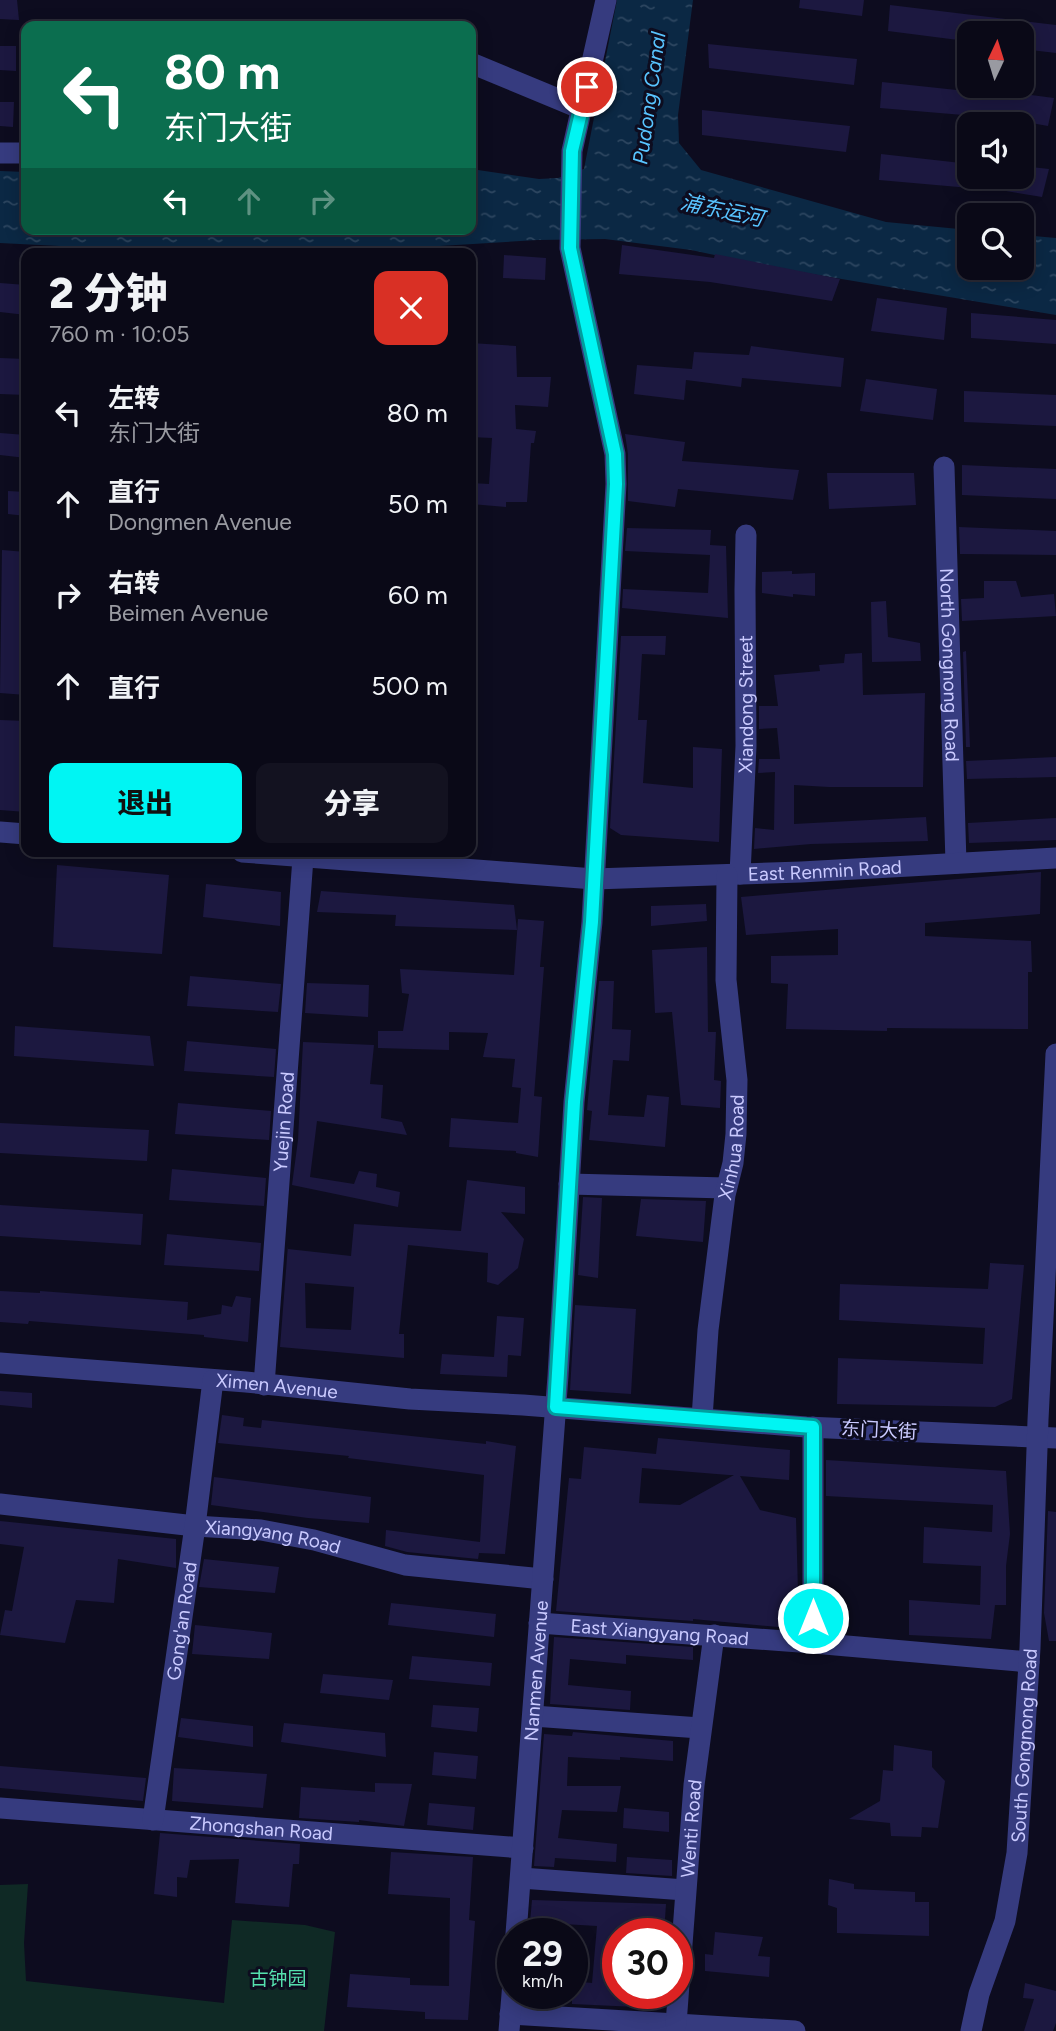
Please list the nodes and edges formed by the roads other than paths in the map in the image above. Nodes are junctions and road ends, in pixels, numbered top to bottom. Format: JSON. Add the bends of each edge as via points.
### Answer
{"nodes":[{"id":1,"x":606,"y":0,"type":"edge"},
{"id":2,"x":476,"y":65,"type":"edge"},
{"id":3,"x":582,"y":109,"type":"junction"},
{"id":4,"x":0,"y":153,"type":"edge"},
{"id":5,"x":21,"y":153,"type":"edge"},
{"id":6,"x":944,"y":467,"type":"dead end"},
{"id":7,"x":746,"y":535,"type":"dead end"},
{"id":8,"x":0,"y":832,"type":"edge"},
{"id":9,"x":21,"y":834,"type":"edge"},
{"id":10,"x":286,"y":857,"type":"edge"},
{"id":11,"x":1056,"y":858,"type":"edge"},
{"id":12,"x":303,"y":859,"type":"junction"},
{"id":13,"x":415,"y":859,"type":"edge"},
{"id":14,"x":956,"y":863,"type":"junction"},
{"id":15,"x":734,"y":874,"type":"junction"},
{"id":16,"x":594,"y":879,"type":"junction"},
{"id":17,"x":1056,"y":1054,"type":"edge"},
{"id":18,"x":569,"y":1184,"type":"junction"},
{"id":19,"x":726,"y":1188,"type":"junction"},
{"id":20,"x":0,"y":1363,"type":"edge"},
{"id":21,"x":213,"y":1380,"type":"junction"},
{"id":22,"x":264,"y":1385,"type":"junction"},
{"id":23,"x":556,"y":1407,"type":"junction"},
{"id":24,"x":702,"y":1418,"type":"junction"},
{"id":25,"x":813,"y":1427,"type":"junction"},
{"id":26,"x":1047,"y":1438,"type":"edge"},
{"id":27,"x":0,"y":1504,"type":"edge"},
{"id":28,"x":195,"y":1526,"type":"junction"},
{"id":29,"x":543,"y":1579,"type":"junction"},
{"id":30,"x":540,"y":1623,"type":"junction"},
{"id":31,"x":714,"y":1635,"type":"junction"},
{"id":32,"x":813,"y":1643,"type":"junction"},
{"id":33,"x":1029,"y":1662,"type":"junction"},
{"id":34,"x":533,"y":1716,"type":"junction"},
{"id":35,"x":700,"y":1728,"type":"junction"},
{"id":36,"x":0,"y":1808,"type":"edge"},
{"id":37,"x":153,"y":1820,"type":"junction"},
{"id":38,"x":523,"y":1848,"type":"junction"},
{"id":39,"x":520,"y":1878,"type":"junction"},
{"id":40,"x":685,"y":1890,"type":"junction"},
{"id":41,"x":517,"y":1918,"type":"edge"},
{"id":42,"x":510,"y":2023,"type":"edge"},
{"id":43,"x":676,"y":2024,"type":"junction"},
{"id":44,"x":795,"y":2031,"type":"edge"},
{"id":45,"x":971,"y":2031,"type":"edge"}],
"edges":[{"from":1,"to":3,"type":"street","name":"Nanmen Avenue"},
{"from":2,"to":3,"type":"street"},
{"from":3,"to":16,"type":"street","name":"Nanmen Avenue","via":[[571,161],[570,248],[615,463]]},
{"from":4,"to":5,"type":"street"},
{"from":6,"to":14,"type":"street","name":"North Gongnong Road"},
{"from":7,"to":15,"type":"street","name":"Xiandong Street","via":[[746,746]]},
{"from":8,"to":9,"type":"street"},
{"from":10,"to":12,"type":"street","name":"East Renmin Road"},
{"from":11,"to":14,"type":"street","name":"East Renmin Road"},
{"from":12,"to":13,"type":"street","name":"East Renmin Road"},
{"from":12,"to":22,"type":"street","name":"Yuejin Road"},
{"from":13,"to":16,"type":"street","name":"East Renmin Road"},
{"from":14,"to":15,"type":"street","name":"East Renmin Road"},
{"from":15,"to":16,"type":"street","name":"East Renmin Road"},
{"from":15,"to":19,"type":"street","name":"Xinhua Road","via":[[726,981],[737,1080],[734,1153]]},
{"from":16,"to":18,"type":"street","name":"Nanmen Avenue"},
{"from":17,"to":26,"type":"street","name":"South Gongnong Road"},
{"from":18,"to":19,"type":"street"},
{"from":18,"to":23,"type":"street","name":"Nanmen Avenue"},
{"from":19,"to":24,"type":"street","name":"Xinhua Road"},
{"from":20,"to":21,"type":"street","name":"Ximen Avenue"},
{"from":21,"to":22,"type":"street","name":"Ximen Avenue"},
{"from":21,"to":28,"type":"street","name":"Gong'an Road"},
{"from":22,"to":23,"type":"street","name":"Ximen Avenue"},
{"from":23,"to":24,"type":"street","name":"Ximen Avenue"},
{"from":23,"to":29,"type":"street","name":"Nanmen Avenue"},
{"from":24,"to":25,"type":"street","name":"东门大街"},
{"from":25,"to":26,"type":"street","name":"东门大街"},
{"from":25,"to":32,"type":"street"},
{"from":26,"to":33,"type":"street","name":"South Gongnong Road"},
{"from":27,"to":28,"type":"street","name":"Xiangyang Road"},
{"from":28,"to":29,"type":"street","name":"Xiangyang Road","via":[[287,1534],[419,1568]]},
{"from":28,"to":37,"type":"street","name":"Gong'an Road"},
{"from":29,"to":30,"type":"street","name":"Nanmen Avenue"},
{"from":30,"to":31,"type":"street","name":"East Xiangyang Road"},
{"from":30,"to":34,"type":"street","name":"Nanmen Avenue"},
{"from":31,"to":32,"type":"street","name":"East Xiangyang Road"},
{"from":31,"to":35,"type":"street","name":"Wenti Road"},
{"from":32,"to":33,"type":"street","name":"East Xiangyang Road"},
{"from":33,"to":45,"type":"street","name":"South Gongnong Road","via":[[1015,1877]]},
{"from":34,"to":35,"type":"street"},
{"from":34,"to":38,"type":"street","name":"Nanmen Avenue"},
{"from":35,"to":40,"type":"street","name":"Wenti Road"},
{"from":36,"to":37,"type":"street","name":"Zhongshan Road"},
{"from":37,"to":38,"type":"street","name":"Zhongshan Road"},
{"from":38,"to":39,"type":"street","name":"Nanmen Avenue"},
{"from":39,"to":40,"type":"street"},
{"from":39,"to":41,"type":"street","name":"Nanmen Avenue"},
{"from":40,"to":43,"type":"street","name":"Wenti Road"},
{"from":42,"to":43,"type":"street"},
{"from":43,"to":44,"type":"street"}]}
